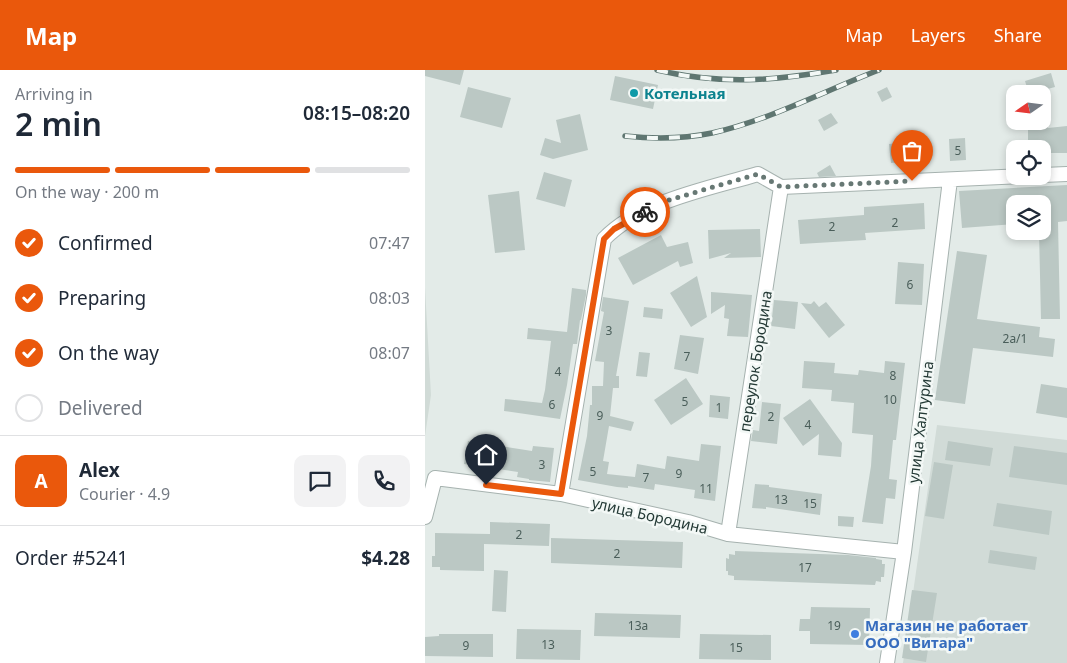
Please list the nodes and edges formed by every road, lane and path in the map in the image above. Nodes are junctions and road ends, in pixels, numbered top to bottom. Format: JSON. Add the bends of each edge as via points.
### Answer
{"nodes":[{"id":1,"x":1067,"y":174,"type":"edge"},
{"id":2,"x":1051,"y":175,"type":"edge"},
{"id":3,"x":1006,"y":177,"type":"edge"},
{"id":4,"x":950,"y":180,"type":"junction"},
{"id":5,"x":781,"y":187,"type":"junction"},
{"id":6,"x":561,"y":494,"type":"junction"},
{"id":7,"x":425,"y":517,"type":"edge"},
{"id":8,"x":728,"y":534,"type":"junction"},
{"id":9,"x":904,"y":552,"type":"junction"},
{"id":10,"x":887,"y":663,"type":"edge"}],
"edges":[{"from":1,"to":2,"type":"street"},
{"from":3,"to":4,"type":"street"},
{"from":4,"to":5,"type":"street"},
{"from":4,"to":9,"type":"street","name":"улица Халтурина"},
{"from":5,"to":6,"type":"street","via":[[758,174],[669,200],[614,229],[604,239]]},
{"from":5,"to":8,"type":"street","name":"переулок Бородина"},
{"from":6,"to":7,"type":"street","name":"улица Бородина","via":[[435,478]]},
{"from":6,"to":8,"type":"street","name":"улица Бородина"},
{"from":8,"to":9,"type":"street","name":"улица Бородина"},
{"from":9,"to":10,"type":"street","name":"улица Халтурина"}]}
